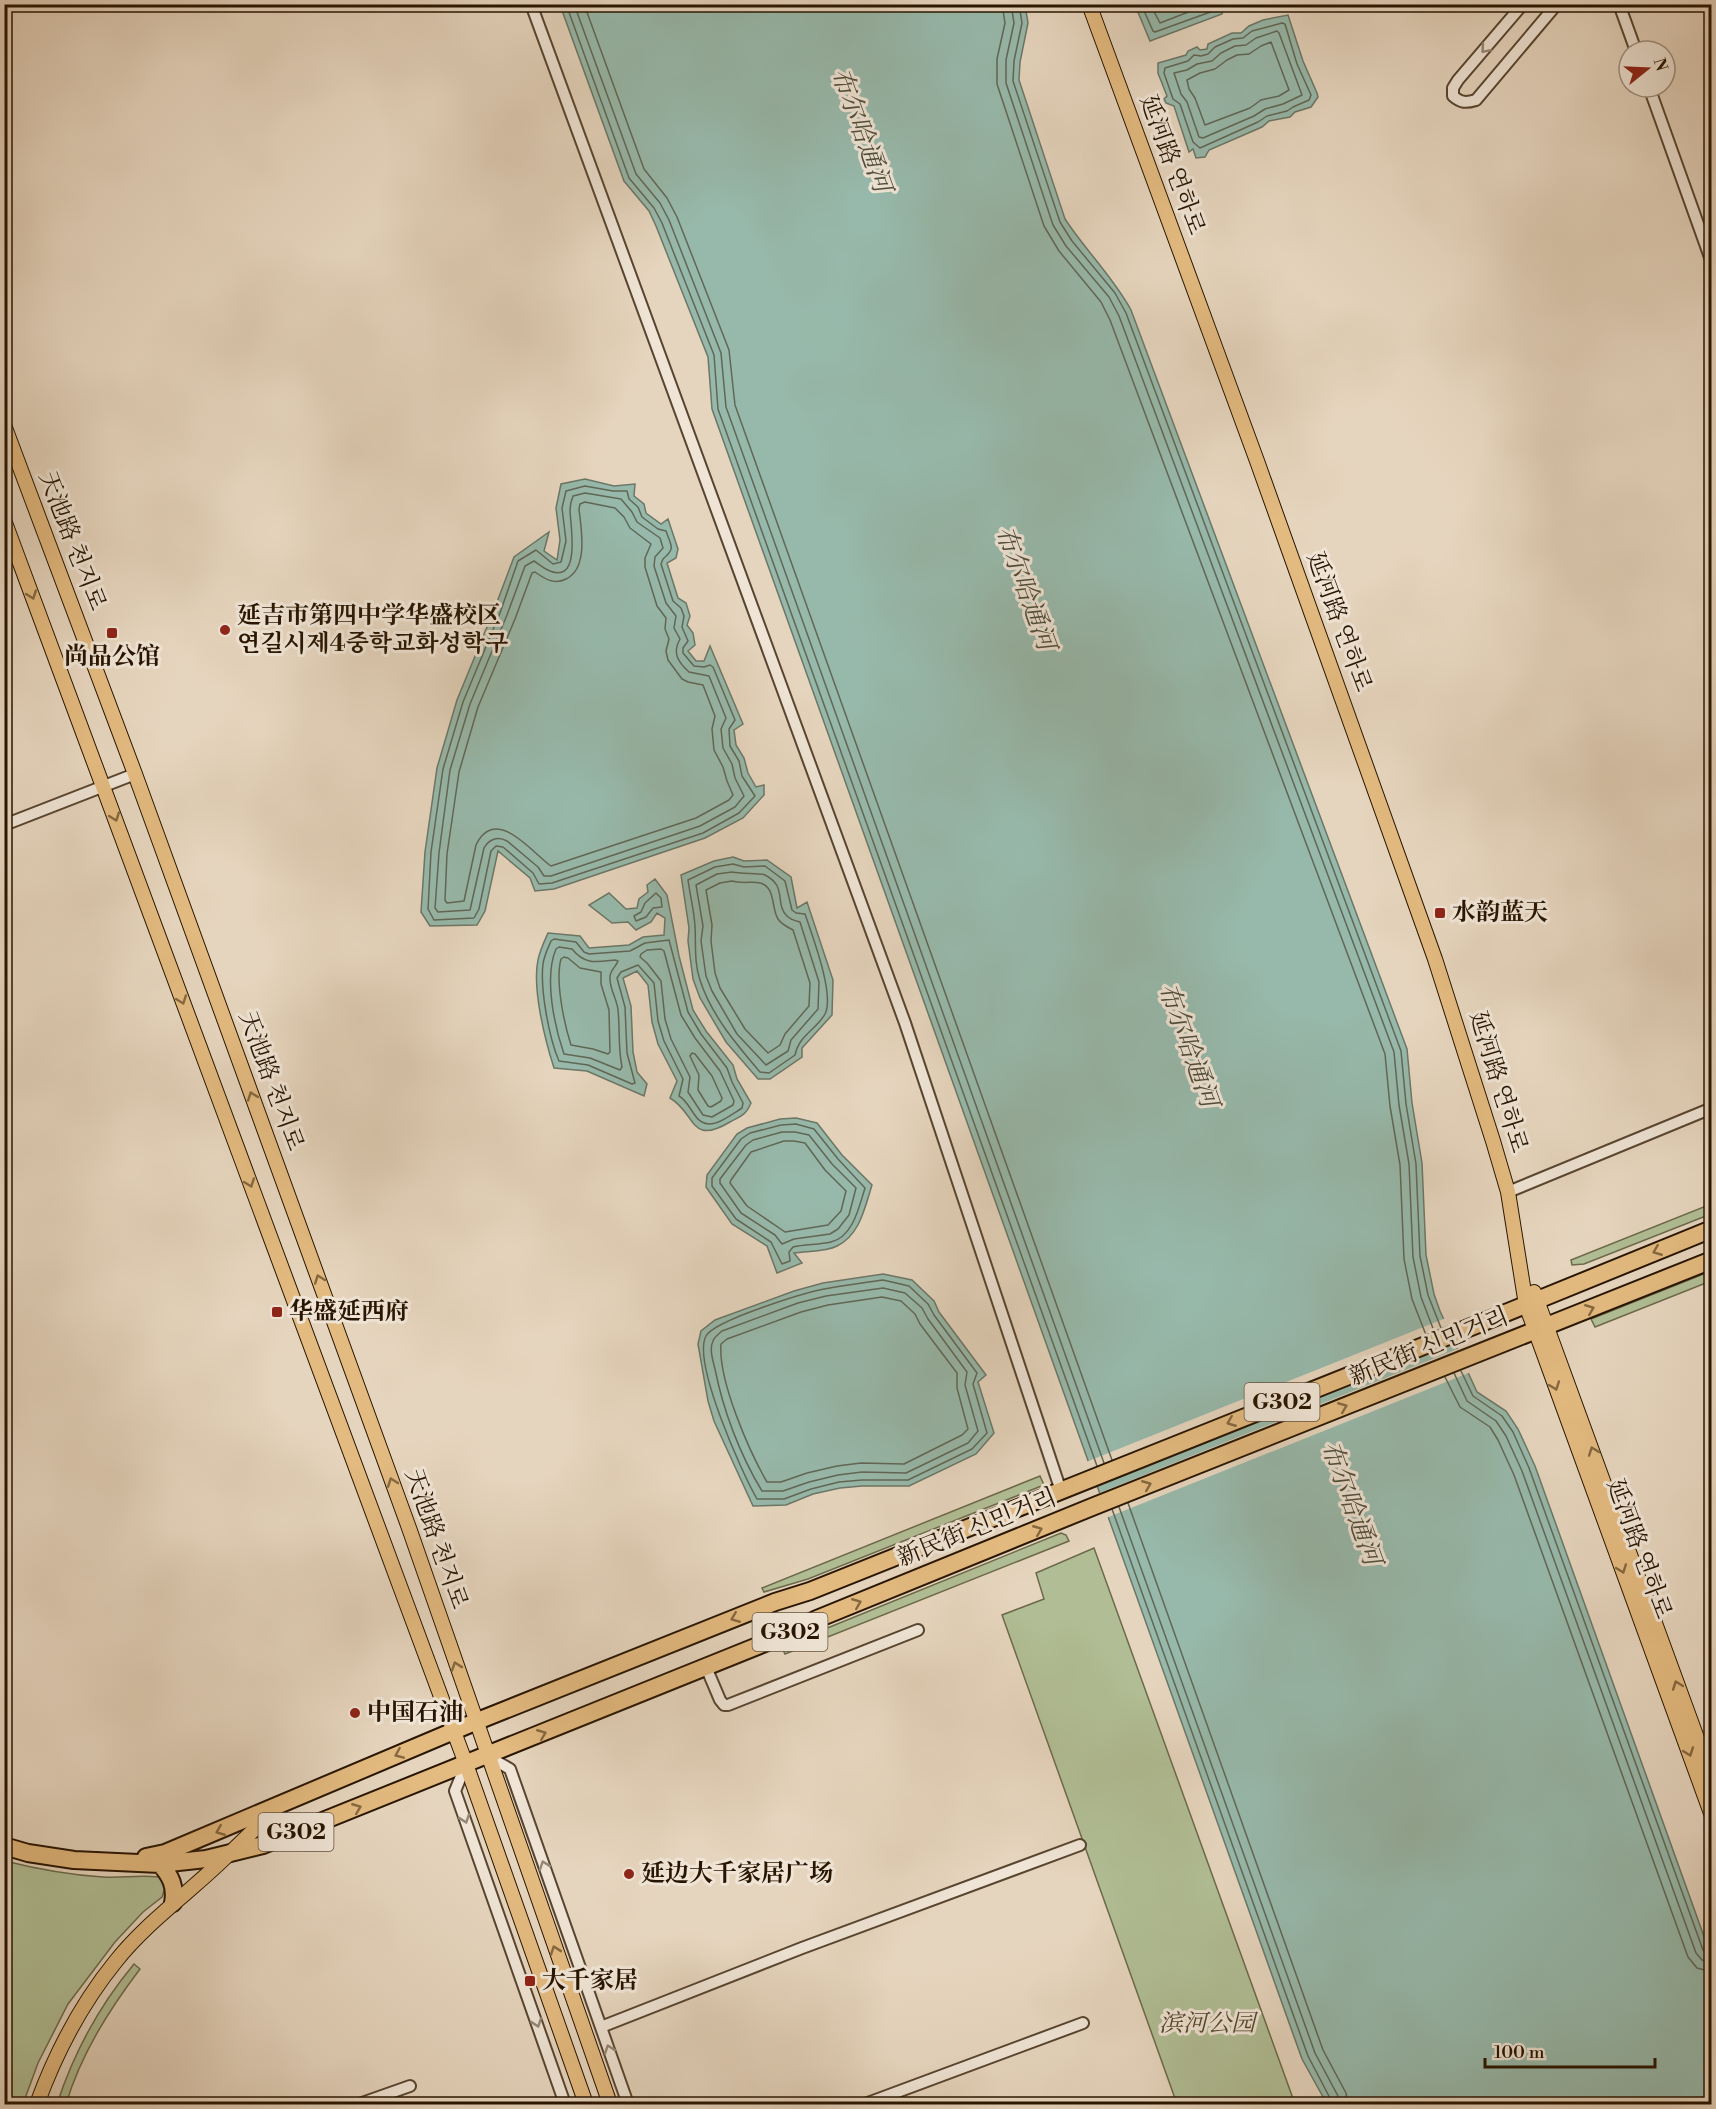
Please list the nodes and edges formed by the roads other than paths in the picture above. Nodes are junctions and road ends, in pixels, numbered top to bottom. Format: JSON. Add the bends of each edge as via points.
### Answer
{"nodes":[{"id":1,"x":531,"y":4,"type":"edge"},
{"id":2,"x":1089,"y":4,"type":"edge"},
{"id":3,"x":1523,"y":4,"type":"edge"},
{"id":4,"x":1557,"y":4,"type":"edge"},
{"id":5,"x":1619,"y":4,"type":"edge"},
{"id":6,"x":1632,"y":39,"type":"edge"},
{"id":7,"x":1653,"y":99,"type":"edge"},
{"id":8,"x":1712,"y":263,"type":"edge"},
{"id":9,"x":4,"y":425,"type":"edge"},
{"id":10,"x":4,"y":520,"type":"edge"},
{"id":11,"x":135,"y":774,"type":"junction"},
{"id":12,"x":103,"y":786,"type":"junction"},
{"id":13,"x":4,"y":825,"type":"edge"},
{"id":14,"x":1712,"y":1108,"type":"edge"},
{"id":15,"x":1508,"y":1192,"type":"junction"},
{"id":16,"x":1712,"y":1229,"type":"edge"},
{"id":17,"x":1712,"y":1260,"type":"edge"},
{"id":18,"x":1532,"y":1303,"type":"junction"},
{"id":19,"x":1541,"y":1328,"type":"junction"},
{"id":20,"x":1057,"y":1492,"type":"junction"},
{"id":21,"x":1063,"y":1520,"type":"junction"},
{"id":22,"x":918,"y":1630,"type":"dead end"},
{"id":23,"x":706,"y":1667,"type":"junction"},
{"id":24,"x":475,"y":1722,"type":"junction"},
{"id":25,"x":453,"y":1731,"type":"junction"},
{"id":26,"x":487,"y":1756,"type":"junction"},
{"id":27,"x":466,"y":1764,"type":"junction"},
{"id":28,"x":1712,"y":1779,"type":"edge"},
{"id":29,"x":278,"y":1807,"type":"junction"},
{"id":30,"x":1712,"y":1816,"type":"edge"},
{"id":31,"x":263,"y":1845,"type":"junction"},
{"id":32,"x":1080,"y":1845,"type":"dead end"},
{"id":33,"x":4,"y":1846,"type":"edge"},
{"id":34,"x":230,"y":1853,"type":"junction"},
{"id":35,"x":118,"y":1863,"type":"junction"},
{"id":36,"x":160,"y":1864,"type":"junction"},
{"id":37,"x":196,"y":1884,"type":"junction"},
{"id":38,"x":173,"y":1903,"type":"junction"},
{"id":39,"x":1083,"y":2024,"type":"dead end"},
{"id":40,"x":601,"y":2027,"type":"junction"},
{"id":41,"x":410,"y":2085,"type":"dead end"},
{"id":42,"x":37,"y":2104,"type":"edge"},
{"id":43,"x":359,"y":2104,"type":"edge"},
{"id":44,"x":565,"y":2104,"type":"edge"},
{"id":45,"x":586,"y":2104,"type":"edge"},
{"id":46,"x":610,"y":2104,"type":"edge"},
{"id":47,"x":628,"y":2104,"type":"edge"},
{"id":48,"x":865,"y":2104,"type":"edge"}],
"edges":[{"from":1,"to":20,"type":"street","via":[[905,1023]]},
{"from":2,"to":15,"type":"main road","name":"延河路 연하로","via":[[1435,959]]},
{"from":3,"to":4,"type":"street","one_way":true,"via":[[1458,80],[1453,96],[1459,101],[1476,100]]},
{"from":5,"to":6,"type":"street"},
{"from":7,"to":8,"type":"street"},
{"from":9,"to":11,"type":"main road","name":"天池路 천지로"},
{"from":10,"to":12,"type":"main road","name":"天池路 천지로","one_way":true},
{"from":11,"to":12,"type":"street"},
{"from":24,"to":11,"type":"main road","name":"天池路 천지로","one_way":true,"via":[[401,1506]]},
{"from":12,"to":13,"type":"street"},
{"from":12,"to":25,"type":"main road","name":"天池路 천지로","one_way":true},
{"from":14,"to":15,"type":"street"},
{"from":15,"to":18,"type":"main road","name":"延河路 연하로","via":[[1520,1263]]},
{"from":16,"to":18,"type":"highway","name":"新民街 신민거리","number":"G302","one_way":true},
{"from":19,"to":17,"type":"highway","name":"新民街 신민거리","number":"G302","one_way":true},
{"from":18,"to":19,"type":"main road","name":"延河路 연하로"},
{"from":18,"to":20,"type":"highway","name":"新民街 신민거리","number":"G302","one_way":true},
{"from":21,"to":19,"type":"highway","name":"新民街 신민거리","number":"G302","one_way":true},
{"from":28,"to":19,"type":"main road","name":"延河路 연하로","one_way":true},
{"from":19,"to":30,"type":"main road","name":"延河路 연하로","one_way":true},
{"from":20,"to":21,"type":"highway"},
{"from":20,"to":24,"type":"highway","name":"新民街 신민거리","number":"G302","one_way":true},
{"from":23,"to":21,"type":"highway","name":"新民街 신민거리","number":"G302","one_way":true},
{"from":22,"to":23,"type":"street","via":[[728,1705],[720,1700]]},
{"from":26,"to":23,"type":"highway","name":"新民街 신민거리","number":"G302","one_way":true},
{"from":24,"to":25,"type":"highway","name":"新民街 신민거리","number":"G302"},
{"from":24,"to":26,"type":"main road","name":"天池路 천지로"},
{"from":25,"to":27,"type":"main road","name":"天池路 천지로"},
{"from":25,"to":29,"type":"highway","name":"新民街 신민거리","number":"G302","one_way":true},
{"from":26,"to":27,"type":"highway","name":"新民街 신민거리","number":"G302"},
{"from":40,"to":26,"type":"street","one_way":true,"via":[[510,1769]]},
{"from":46,"to":26,"type":"main road","name":"天池路 천지로","one_way":true},
{"from":31,"to":27,"type":"highway","name":"新民街 신민거리","number":"G302","one_way":true},
{"from":27,"to":44,"type":"street","one_way":true,"via":[[455,1791]]},
{"from":27,"to":45,"type":"main road","name":"天池路 천지로"},
{"from":29,"to":34,"type":"main road","name":"新民街 신민거리"},
{"from":29,"to":35,"type":"highway","name":"新民街 신민거리","number":"G302","one_way":true,"via":[[165,1853]]},
{"from":31,"to":34,"type":"highway","name":"新民街 신민거리","number":"G302"},
{"from":31,"to":37,"type":"main road","name":"新民街 신민거리"},
{"from":32,"to":40,"type":"street"},
{"from":33,"to":35,"type":"highway","name":"新民街 신민거리","number":"G302","via":[[58,1858]]},
{"from":34,"to":36,"type":"highway","name":"新民街 신민거리","number":"G302"},
{"from":34,"to":37,"type":"main road","name":"新民街 신민거리"},
{"from":35,"to":36,"type":"highway","name":"新民街 신민거리","number":"G302"},
{"from":36,"to":38,"type":"highway","via":[[174,1884]]},
{"from":37,"to":38,"type":"main road","name":"新民街 신민거리"},
{"from":38,"to":42,"type":"main road","name":"新民街 신민거리","via":[[117,1960],[95,1989],[56,2055]]},
{"from":39,"to":48,"type":"street"},
{"from":47,"to":40,"type":"street","one_way":true},
{"from":41,"to":43,"type":"street"}]}
